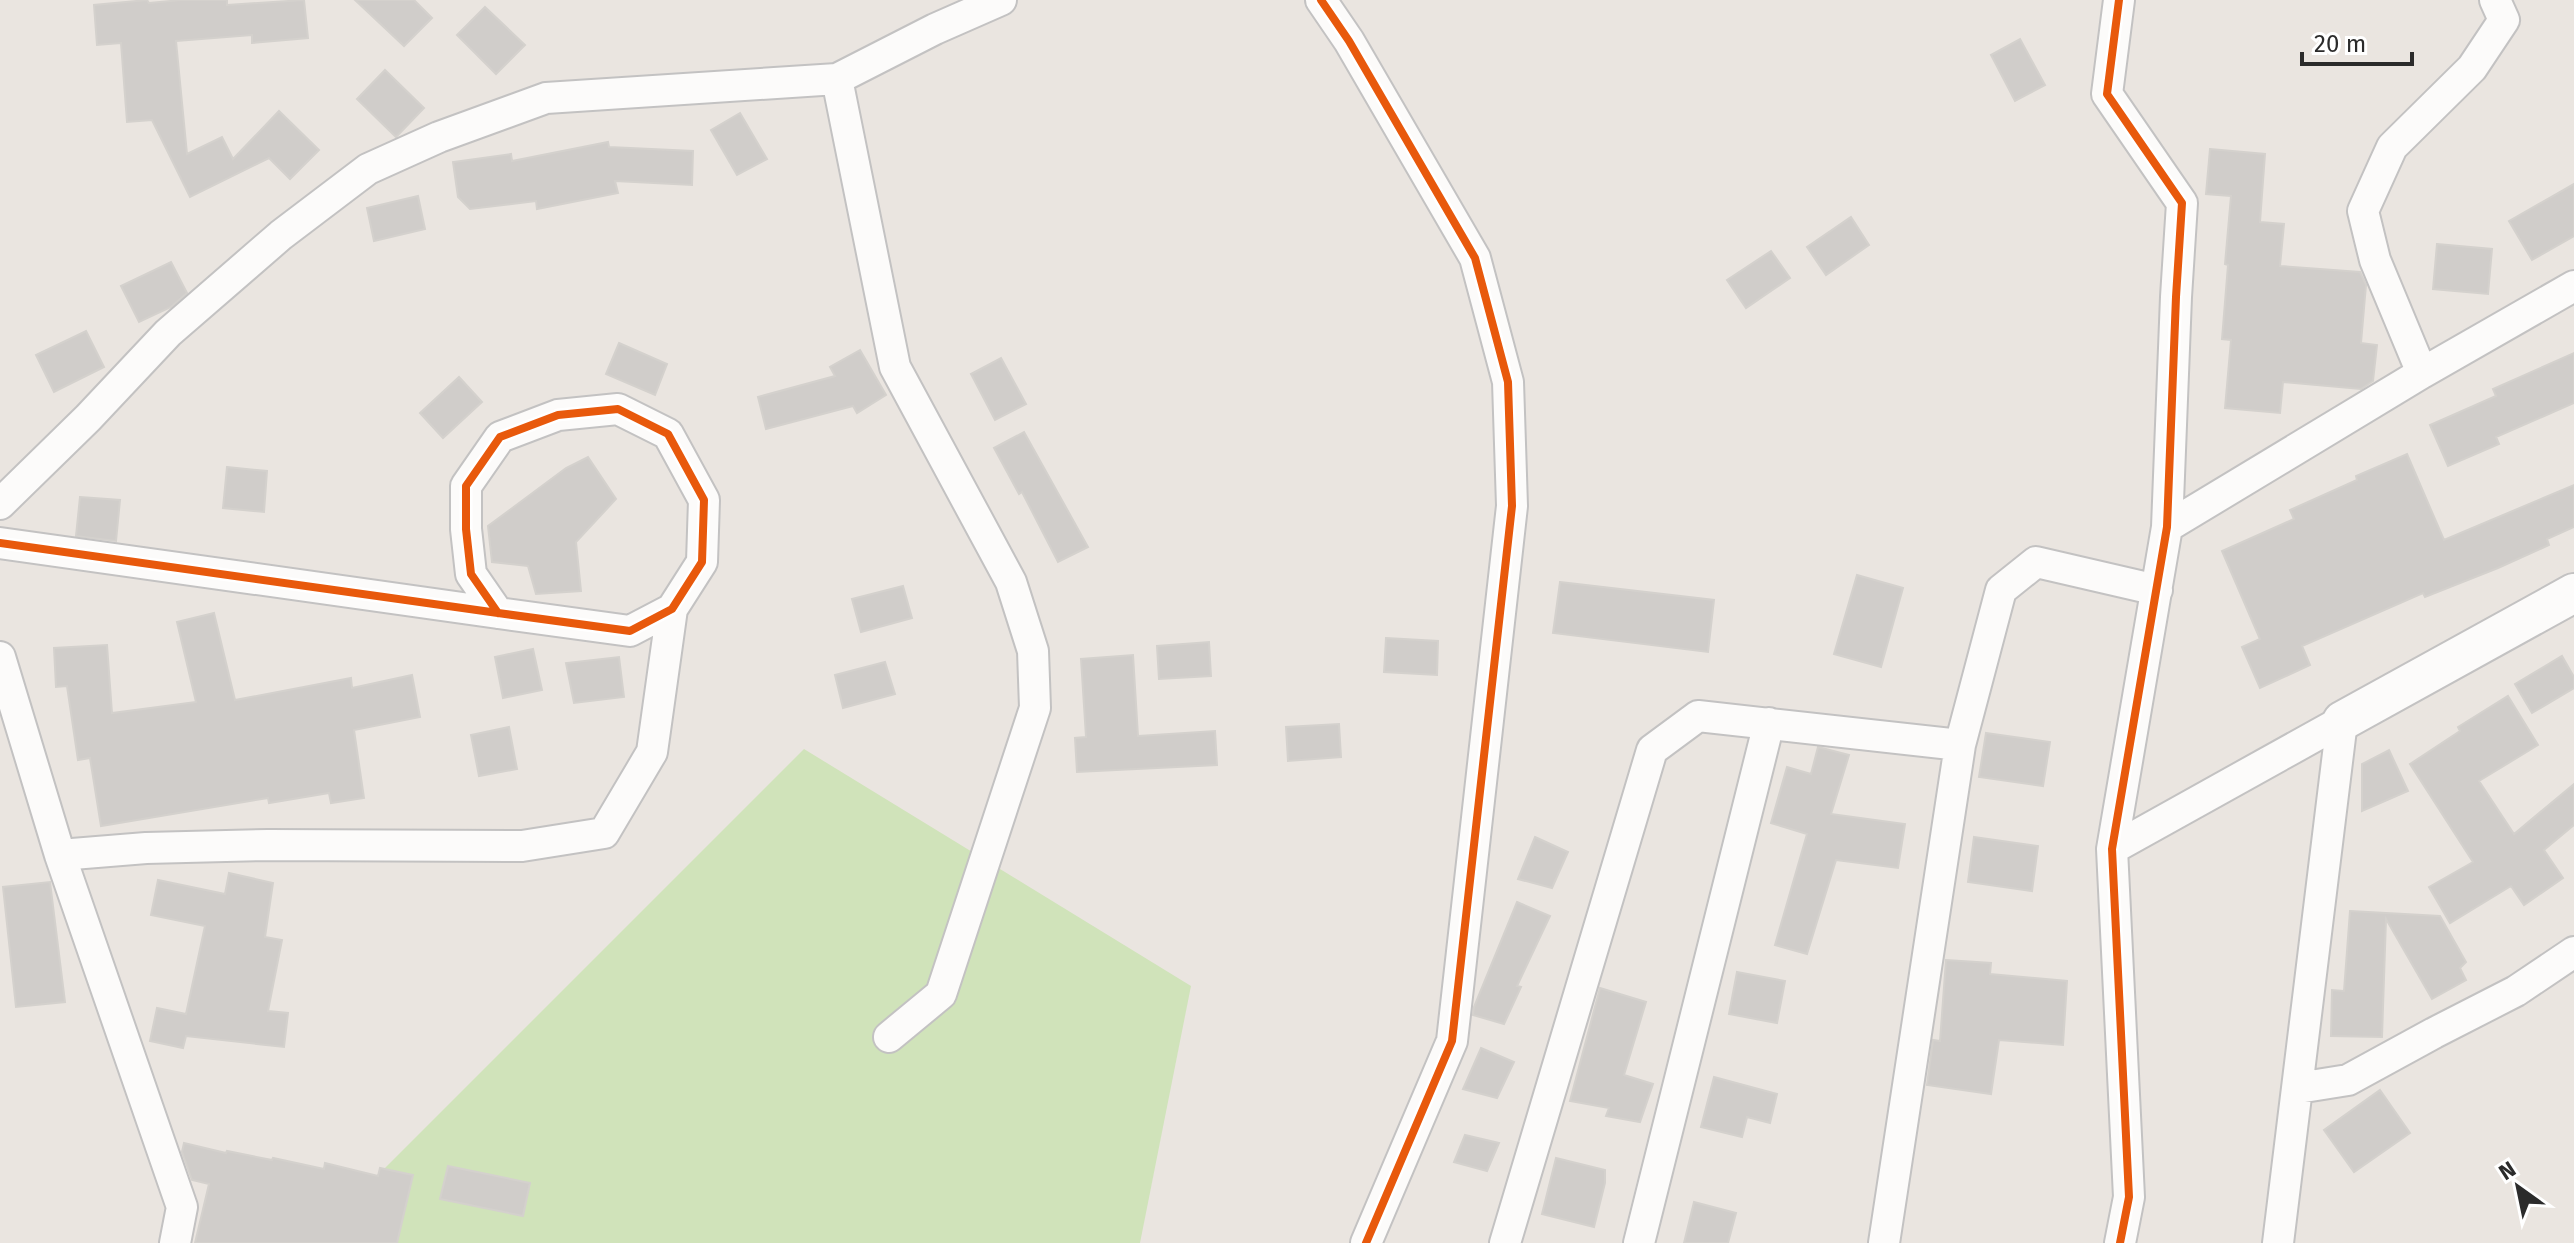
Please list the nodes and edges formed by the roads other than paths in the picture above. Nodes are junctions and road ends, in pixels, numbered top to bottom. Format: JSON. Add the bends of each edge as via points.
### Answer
{"nodes":[{"id":1,"x":1001,"y":0,"type":"edge"},
{"id":2,"x":1321,"y":0,"type":"edge"},
{"id":3,"x":2119,"y":0,"type":"edge"},
{"id":4,"x":2495,"y":0,"type":"edge"},
{"id":5,"x":837,"y":79,"type":"junction"},
{"id":6,"x":2574,"y":286,"type":"edge"},
{"id":7,"x":2422,"y":373,"type":"junction"},
{"id":8,"x":0,"y":504,"type":"edge"},
{"id":9,"x":2167,"y":527,"type":"junction"},
{"id":10,"x":0,"y":543,"type":"edge"},
{"id":11,"x":2157,"y":590,"type":"junction"},
{"id":12,"x":2574,"y":593,"type":"edge"},
{"id":13,"x":672,"y":609,"type":"junction"},
{"id":14,"x":498,"y":613,"type":"junction"},
{"id":15,"x":0,"y":657,"type":"edge"},
{"id":16,"x":2342,"y":721,"type":"junction"},
{"id":17,"x":1769,"y":723,"type":"junction"},
{"id":18,"x":1960,"y":745,"type":"junction"},
{"id":19,"x":2112,"y":849,"type":"junction"},
{"id":20,"x":60,"y":855,"type":"junction"},
{"id":21,"x":2574,"y":952,"type":"edge"},
{"id":22,"x":889,"y":1037,"type":"dead end"},
{"id":23,"x":2298,"y":1088,"type":"junction"},
{"id":24,"x":175,"y":1243,"type":"edge"},
{"id":25,"x":1366,"y":1243,"type":"edge"},
{"id":26,"x":1505,"y":1243,"type":"edge"},
{"id":27,"x":1639,"y":1243,"type":"edge"},
{"id":28,"x":1884,"y":1243,"type":"edge"},
{"id":29,"x":2120,"y":1243,"type":"edge"},
{"id":30,"x":2278,"y":1243,"type":"edge"}],
"edges":[{"from":1,"to":5,"type":"street"},
{"from":2,"to":25,"type":"street","via":[[1475,258],[1508,382],[1512,506],[1452,1041]]},
{"from":3,"to":9,"type":"street","via":[[2107,94],[2182,203]]},
{"from":4,"to":7,"type":"street","via":[[2504,20],[2472,68],[2392,147],[2363,211],[2375,260]]},
{"from":5,"to":8,"type":"street","via":[[546,98],[368,169],[281,235],[168,333]]},
{"from":5,"to":22,"type":"street","via":[[895,367],[1011,582],[1033,651],[1035,708],[941,994]]},
{"from":6,"to":7,"type":"street"},
{"from":7,"to":9,"type":"street"},
{"from":9,"to":11,"type":"street"},
{"from":10,"to":14,"type":"street"},
{"from":11,"to":18,"type":"street","via":[[2036,562],[2001,590]]},
{"from":11,"to":19,"type":"street"},
{"from":12,"to":16,"type":"street"},
{"from":13,"to":14,"type":"street","via":[[630,631]]},
{"from":13,"to":14,"type":"street","via":[[702,562],[704,500],[668,434],[618,409],[558,415],[500,437],[466,486],[471,574]]},
{"from":13,"to":20,"type":"street","via":[[652,752],[604,833],[522,846],[252,845]]},
{"from":15,"to":20,"type":"street"},
{"from":16,"to":19,"type":"street"},
{"from":16,"to":23,"type":"street"},
{"from":17,"to":18,"type":"street"},
{"from":17,"to":26,"type":"street","via":[[1698,716],[1652,750]]},
{"from":17,"to":27,"type":"street"},
{"from":18,"to":28,"type":"street"},
{"from":19,"to":29,"type":"street","via":[[2129,1197]]},
{"from":20,"to":24,"type":"street","via":[[182,1207]]},
{"from":21,"to":23,"type":"street","via":[[2516,991],[2348,1080]]},
{"from":23,"to":30,"type":"street"}]}
